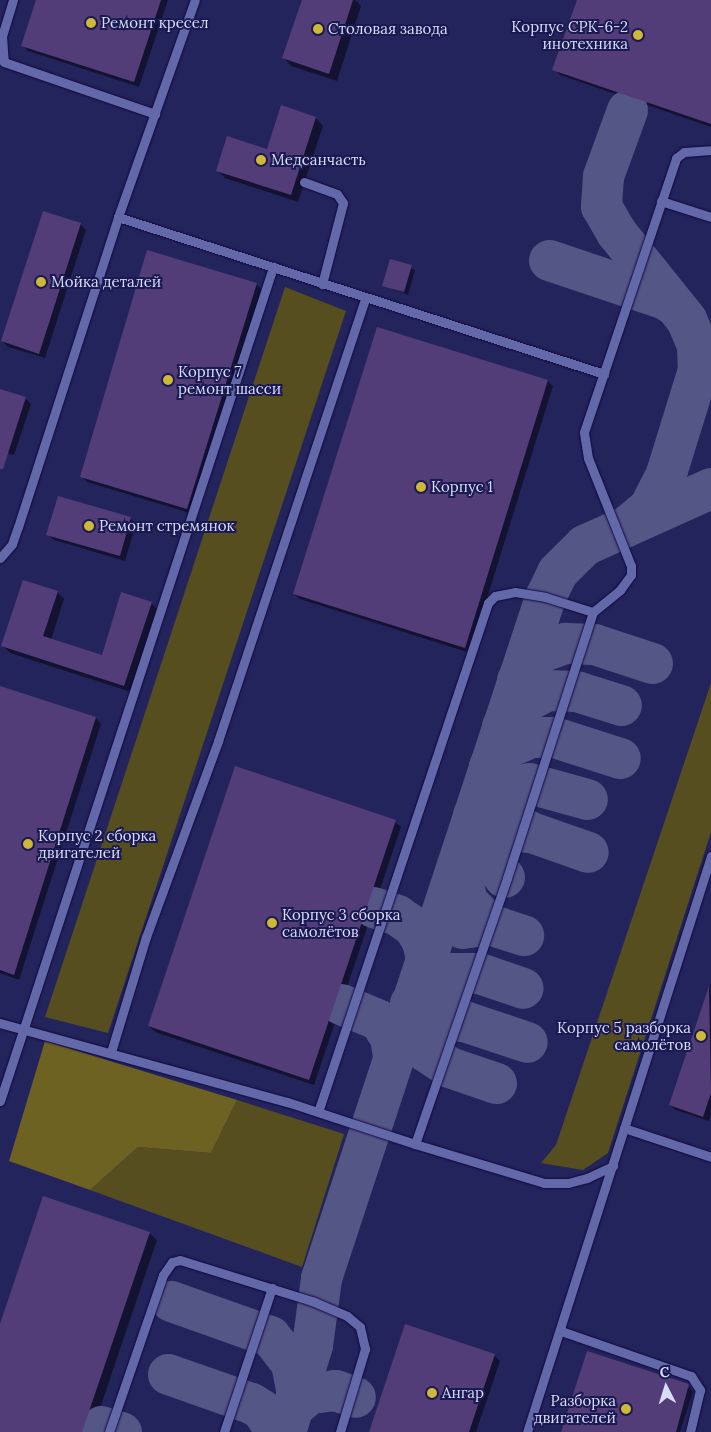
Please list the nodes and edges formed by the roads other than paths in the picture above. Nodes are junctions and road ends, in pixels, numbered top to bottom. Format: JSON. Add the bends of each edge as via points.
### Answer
{"nodes":[{"id":1,"x":13,"y":0,"type":"edge"},
{"id":2,"x":195,"y":0,"type":"edge"},
{"id":3,"x":155,"y":114,"type":"junction"},
{"id":4,"x":711,"y":150,"type":"edge"},
{"id":5,"x":304,"y":182,"type":"dead end"},
{"id":6,"x":661,"y":201,"type":"junction"},
{"id":7,"x":118,"y":217,"type":"junction"},
{"id":8,"x":711,"y":217,"type":"edge"},
{"id":9,"x":273,"y":267,"type":"junction"},
{"id":10,"x":322,"y":284,"type":"junction"},
{"id":11,"x":365,"y":298,"type":"junction"},
{"id":12,"x":604,"y":374,"type":"junction"},
{"id":13,"x":0,"y":558,"type":"edge"},
{"id":14,"x":593,"y":612,"type":"junction"},
{"id":15,"x":711,"y":856,"type":"edge"},
{"id":16,"x":0,"y":1023,"type":"edge"},
{"id":17,"x":23,"y":1029,"type":"junction"},
{"id":18,"x":111,"y":1052,"type":"junction"},
{"id":19,"x":0,"y":1101,"type":"edge"},
{"id":20,"x":318,"y":1112,"type":"junction"},
{"id":21,"x":624,"y":1128,"type":"junction"},
{"id":22,"x":415,"y":1144,"type":"junction"},
{"id":23,"x":711,"y":1158,"type":"edge"},
{"id":24,"x":613,"y":1166,"type":"junction"},
{"id":25,"x":272,"y":1288,"type":"junction"},
{"id":26,"x":561,"y":1331,"type":"junction"},
{"id":27,"x":109,"y":1432,"type":"edge"},
{"id":28,"x":224,"y":1432,"type":"edge"},
{"id":29,"x":340,"y":1432,"type":"edge"},
{"id":30,"x":527,"y":1432,"type":"edge"},
{"id":31,"x":690,"y":1432,"type":"edge"}],
"edges":[{"from":1,"to":3,"type":"lane","via":[[2,36],[4,62]]},
{"from":2,"to":3,"type":"lane"},
{"from":3,"to":7,"type":"lane"},
{"from":4,"to":6,"type":"lane","via":[[684,152],[676,158]]},
{"from":5,"to":10,"type":"lane","via":[[337,194],[343,203]]},
{"from":6,"to":8,"type":"lane"},
{"from":6,"to":12,"type":"lane"},
{"from":7,"to":9,"type":"lane"},
{"from":7,"to":13,"type":"lane","via":[[18,527],[12,544]]},
{"from":9,"to":10,"type":"lane"},
{"from":9,"to":17,"type":"lane"},
{"from":10,"to":11,"type":"lane"},
{"from":11,"to":12,"type":"lane"},
{"from":11,"to":18,"type":"lane","via":[[218,741],[146,937]]},
{"from":12,"to":14,"type":"lane","via":[[584,432],[584,444],[632,566],[631,575],[620,590]]},
{"from":14,"to":20,"type":"lane","via":[[545,597],[515,592],[495,596],[488,603]]},
{"from":14,"to":22,"type":"lane","via":[[507,878]]},
{"from":15,"to":21,"type":"lane"},
{"from":16,"to":17,"type":"lane"},
{"from":17,"to":18,"type":"lane"},
{"from":17,"to":19,"type":"lane"},
{"from":18,"to":20,"type":"lane"},
{"from":20,"to":22,"type":"lane"},
{"from":21,"to":23,"type":"lane"},
{"from":21,"to":24,"type":"lane"},
{"from":22,"to":24,"type":"lane","via":[[544,1183],[568,1183]]},
{"from":24,"to":26,"type":"lane"},
{"from":25,"to":27,"type":"lane","via":[[190,1262],[172,1262],[163,1275]]},
{"from":25,"to":28,"type":"lane"},
{"from":25,"to":29,"type":"lane","via":[[347,1316],[360,1327],[365,1349]]},
{"from":26,"to":30,"type":"lane"},
{"from":26,"to":31,"type":"lane","via":[[691,1376],[700,1390]]}]}
